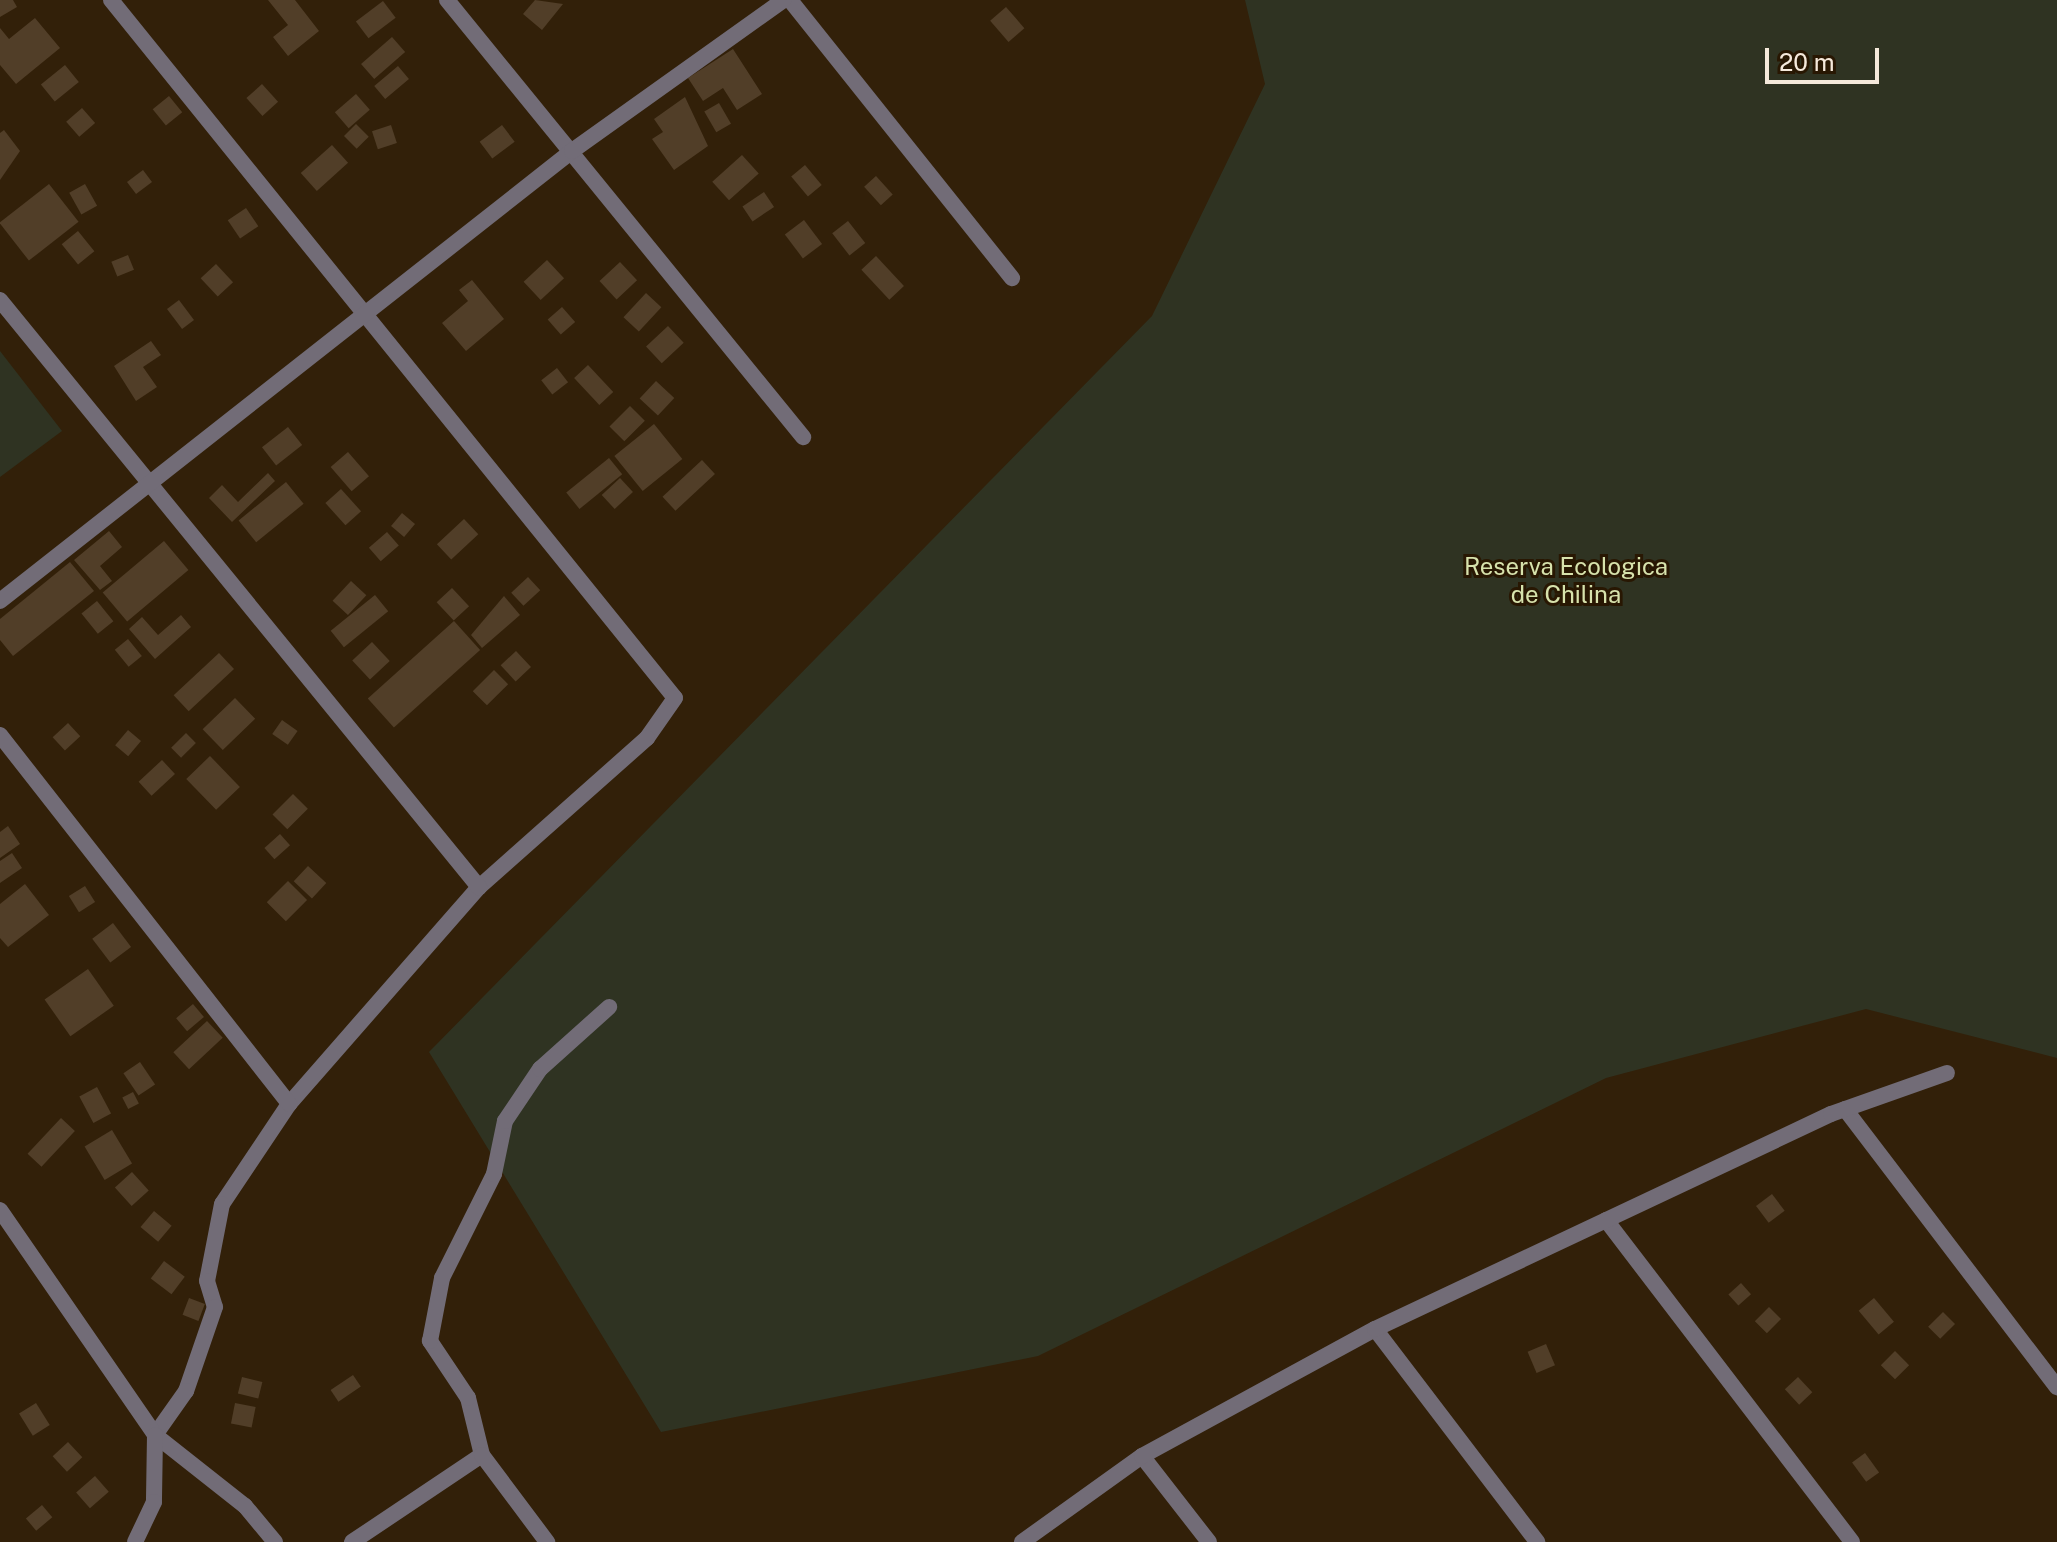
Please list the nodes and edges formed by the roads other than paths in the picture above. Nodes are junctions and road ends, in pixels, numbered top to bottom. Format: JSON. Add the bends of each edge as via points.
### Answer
{"nodes":[{"id":1,"x":111,"y":0,"type":"edge"},
{"id":2,"x":447,"y":0,"type":"edge"},
{"id":3,"x":787,"y":0,"type":"edge"},
{"id":4,"x":572,"y":151,"type":"junction"},
{"id":5,"x":1012,"y":278,"type":"dead end"},
{"id":6,"x":0,"y":300,"type":"edge"},
{"id":7,"x":366,"y":315,"type":"junction"},
{"id":8,"x":803,"y":437,"type":"dead end"},
{"id":9,"x":148,"y":484,"type":"junction"},
{"id":10,"x":0,"y":601,"type":"edge"},
{"id":11,"x":0,"y":735,"type":"edge"},
{"id":12,"x":479,"y":887,"type":"junction"},
{"id":13,"x":609,"y":1007,"type":"dead end"},
{"id":14,"x":1947,"y":1073,"type":"dead end"},
{"id":15,"x":289,"y":1104,"type":"junction"},
{"id":16,"x":1845,"y":1109,"type":"junction"},
{"id":17,"x":0,"y":1210,"type":"edge"},
{"id":18,"x":1606,"y":1220,"type":"junction"},
{"id":19,"x":1375,"y":1329,"type":"junction"},
{"id":20,"x":2057,"y":1387,"type":"edge"},
{"id":21,"x":155,"y":1435,"type":"junction"},
{"id":22,"x":482,"y":1455,"type":"junction"},
{"id":23,"x":1142,"y":1456,"type":"junction"},
{"id":24,"x":135,"y":1542,"type":"edge"},
{"id":25,"x":275,"y":1542,"type":"edge"},
{"id":26,"x":352,"y":1542,"type":"edge"},
{"id":27,"x":547,"y":1542,"type":"edge"},
{"id":28,"x":1022,"y":1542,"type":"edge"},
{"id":29,"x":1209,"y":1542,"type":"edge"},
{"id":30,"x":1537,"y":1542,"type":"edge"},
{"id":31,"x":1852,"y":1542,"type":"edge"}],
"edges":[{"from":1,"to":7,"type":"street"},
{"from":2,"to":4,"type":"street"},
{"from":3,"to":4,"type":"street"},
{"from":3,"to":5,"type":"street"},
{"from":4,"to":7,"type":"street"},
{"from":4,"to":8,"type":"street"},
{"from":6,"to":9,"type":"street"},
{"from":7,"to":9,"type":"street"},
{"from":7,"to":12,"type":"street","via":[[675,698],[647,738]]},
{"from":9,"to":10,"type":"street"},
{"from":9,"to":12,"type":"street"},
{"from":11,"to":15,"type":"street"},
{"from":12,"to":15,"type":"street"},
{"from":13,"to":22,"type":"street","via":[[540,1069],[505,1121],[494,1174],[442,1278],[430,1341],[468,1398]]},
{"from":14,"to":16,"type":"street"},
{"from":15,"to":21,"type":"street","via":[[222,1204],[207,1281],[215,1307],[186,1391]]},
{"from":16,"to":18,"type":"street"},
{"from":16,"to":20,"type":"street"},
{"from":17,"to":21,"type":"street"},
{"from":18,"to":19,"type":"street"},
{"from":18,"to":31,"type":"street"},
{"from":19,"to":23,"type":"street"},
{"from":19,"to":30,"type":"street"},
{"from":21,"to":24,"type":"street","via":[[154,1502]]},
{"from":21,"to":25,"type":"street","via":[[245,1506]]},
{"from":22,"to":26,"type":"street"},
{"from":22,"to":27,"type":"street"},
{"from":23,"to":28,"type":"street"},
{"from":23,"to":29,"type":"street"}]}
